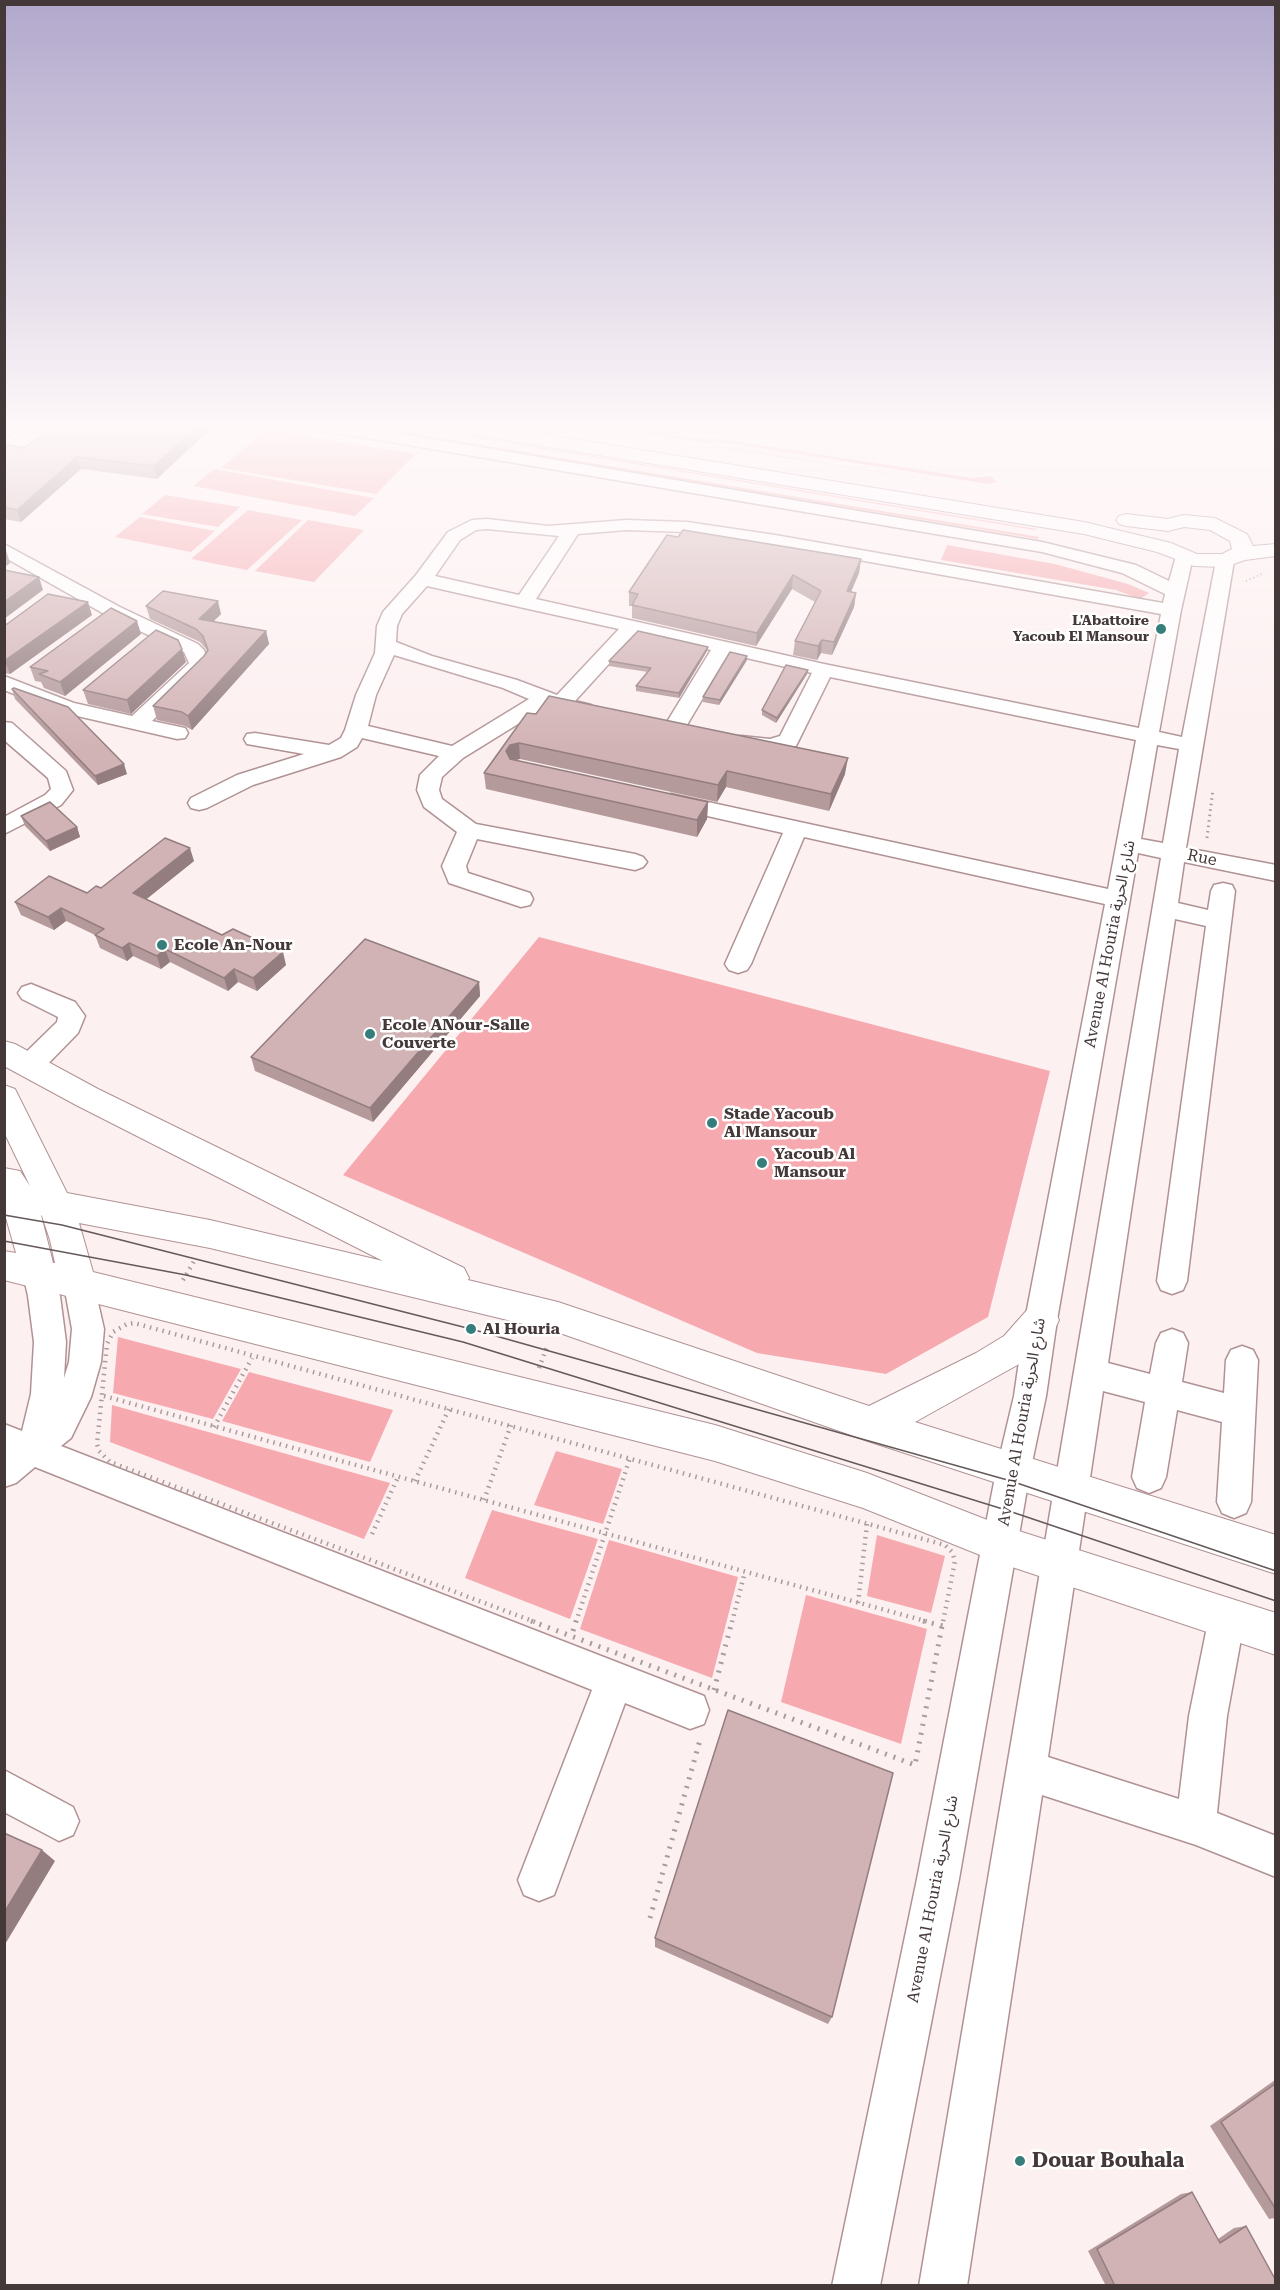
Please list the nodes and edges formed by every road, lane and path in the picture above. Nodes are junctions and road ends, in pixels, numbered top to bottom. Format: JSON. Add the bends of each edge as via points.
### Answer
{"nodes":[{"id":1,"x":456,"y":535,"type":"edge"},
{"id":2,"x":568,"y":535,"type":"edge"},
{"id":3,"x":740,"y":535,"type":"edge"},
{"id":4,"x":969,"y":535,"type":"edge"},
{"id":5,"x":1107,"y":535,"type":"edge"},
{"id":6,"x":1159,"y":535,"type":"edge"},
{"id":7,"x":1236,"y":535,"type":"edge"},
{"id":8,"x":4,"y":549,"type":"edge"},
{"id":9,"x":1275,"y":550,"type":"edge"},
{"id":10,"x":1174,"y":552,"type":"junction"},
{"id":11,"x":1233,"y":557,"type":"junction"},
{"id":12,"x":23,"y":561,"type":"junction"},
{"id":13,"x":4,"y":575,"type":"edge"},
{"id":14,"x":423,"y":579,"type":"junction"},
{"id":15,"x":67,"y":584,"type":"junction"},
{"id":16,"x":49,"y":598,"type":"edge"},
{"id":17,"x":1174,"y":601,"type":"junction"},
{"id":18,"x":524,"y":602,"type":"junction"},
{"id":19,"x":113,"y":611,"type":"junction"},
{"id":20,"x":95,"y":625,"type":"edge"},
{"id":21,"x":632,"y":627,"type":"junction"},
{"id":22,"x":158,"y":633,"type":"junction"},
{"id":23,"x":385,"y":645,"type":"junction"},
{"id":24,"x":724,"y":646,"type":"junction"},
{"id":25,"x":140,"y":648,"type":"edge"},
{"id":26,"x":824,"y":670,"type":"junction"},
{"id":27,"x":31,"y":672,"type":"dead end"},
{"id":28,"x":8,"y":684,"type":"edge"},
{"id":29,"x":85,"y":693,"type":"edge"},
{"id":30,"x":553,"y":701,"type":"junction"},
{"id":31,"x":67,"y":708,"type":"junction"},
{"id":32,"x":605,"y":714,"type":"edge"},
{"id":33,"x":137,"y":723,"type":"junction"},
{"id":34,"x":650,"y":724,"type":"edge"},
{"id":35,"x":4,"y":728,"type":"edge"},
{"id":36,"x":356,"y":730,"type":"junction"},
{"id":37,"x":673,"y":730,"type":"junction"},
{"id":38,"x":177,"y":733,"type":"dead end"},
{"id":39,"x":695,"y":734,"type":"edge"},
{"id":40,"x":1149,"y":735,"type":"junction"},
{"id":41,"x":717,"y":738,"type":"edge"},
{"id":42,"x":255,"y":739,"type":"dead end"},
{"id":43,"x":1191,"y":745,"type":"junction"},
{"id":44,"x":333,"y":752,"type":"junction"},
{"id":45,"x":455,"y":753,"type":"junction"},
{"id":46,"x":646,"y":796,"type":"edge"},
{"id":47,"x":199,"y":803,"type":"dead end"},
{"id":48,"x":4,"y":827,"type":"edge"},
{"id":49,"x":796,"y":829,"type":"junction"},
{"id":50,"x":469,"y":830,"type":"junction"},
{"id":51,"x":1129,"y":844,"type":"junction"},
{"id":52,"x":1174,"y":853,"type":"junction"},
{"id":53,"x":635,"y":862,"type":"dead end"},
{"id":54,"x":1275,"y":873,"type":"edge"},
{"id":55,"x":1223,"y":891,"type":"dead end"},
{"id":56,"x":521,"y":899,"type":"dead end"},
{"id":57,"x":1118,"y":899,"type":"junction"},
{"id":58,"x":1166,"y":909,"type":"junction"},
{"id":59,"x":1217,"y":920,"type":"junction"},
{"id":60,"x":738,"y":964,"type":"dead end"},
{"id":61,"x":31,"y":993,"type":"dead end"},
{"id":62,"x":17,"y":1059,"type":"edge"},
{"id":63,"x":4,"y":1097,"type":"edge"},
{"id":64,"x":8,"y":1188,"type":"edge"},
{"id":65,"x":55,"y":1204,"type":"junction"},
{"id":66,"x":4,"y":1265,"type":"edge"},
{"id":67,"x":38,"y":1274,"type":"junction"},
{"id":68,"x":1172,"y":1281,"type":"dead end"},
{"id":69,"x":79,"y":1284,"type":"junction"},
{"id":70,"x":501,"y":1303,"type":"junction"},
{"id":71,"x":558,"y":1317,"type":"junction"},
{"id":72,"x":1041,"y":1320,"type":"junction"},
{"id":73,"x":1172,"y":1343,"type":"dead end"},
{"id":74,"x":254,"y":1355,"type":"junction"},
{"id":75,"x":1242,"y":1360,"type":"dead end"},
{"id":76,"x":1090,"y":1373,"type":"junction"},
{"id":77,"x":1164,"y":1392,"type":"junction"},
{"id":78,"x":103,"y":1396,"type":"junction"},
{"id":79,"x":449,"y":1409,"type":"junction"},
{"id":80,"x":519,"y":1411,"type":"junction"},
{"id":81,"x":1239,"y":1412,"type":"junction"},
{"id":82,"x":868,"y":1424,"type":"junction"},
{"id":83,"x":214,"y":1427,"type":"junction"},
{"id":84,"x":19,"y":1444,"type":"edge"},
{"id":85,"x":630,"y":1458,"type":"junction"},
{"id":86,"x":4,"y":1472,"type":"edge"},
{"id":87,"x":1013,"y":1472,"type":"junction"},
{"id":88,"x":398,"y":1477,"type":"junction"},
{"id":89,"x":1149,"y":1477,"type":"dead end"},
{"id":90,"x":415,"y":1482,"type":"junction"},
{"id":91,"x":1072,"y":1491,"type":"junction"},
{"id":92,"x":484,"y":1500,"type":"junction"},
{"id":93,"x":1233,"y":1502,"type":"dead end"},
{"id":94,"x":867,"y":1523,"type":"junction"},
{"id":95,"x":605,"y":1533,"type":"junction"},
{"id":96,"x":372,"y":1534,"type":"dead end"},
{"id":97,"x":1000,"y":1544,"type":"junction"},
{"id":98,"x":1275,"y":1555,"type":"edge"},
{"id":99,"x":1061,"y":1563,"type":"junction"},
{"id":100,"x":745,"y":1572,"type":"junction"},
{"id":101,"x":858,"y":1603,"type":"junction"},
{"id":102,"x":1227,"y":1617,"type":"junction"},
{"id":103,"x":943,"y":1626,"type":"junction"},
{"id":104,"x":1275,"y":1634,"type":"edge"},
{"id":105,"x":572,"y":1635,"type":"junction"},
{"id":106,"x":615,"y":1679,"type":"junction"},
{"id":107,"x":704,"y":1708,"type":"junction"},
{"id":108,"x":1027,"y":1770,"type":"junction"},
{"id":109,"x":4,"y":1790,"type":"edge"},
{"id":110,"x":59,"y":1821,"type":"dead end"},
{"id":111,"x":1196,"y":1825,"type":"junction"},
{"id":112,"x":1275,"y":1857,"type":"edge"},
{"id":113,"x":539,"y":1880,"type":"dead end"},
{"id":114,"x":650,"y":1918,"type":"dead end"},
{"id":115,"x":856,"y":2286,"type":"edge"},
{"id":116,"x":944,"y":2286,"type":"edge"}],
"edges":[{"from":1,"to":14,"type":"street"},
{"from":2,"to":18,"type":"street"},
{"from":3,"to":17,"type":"street"},
{"from":4,"to":17,"type":"street","via":[[1064,551],[1138,572]]},
{"from":5,"to":10,"type":"main road"},
{"from":6,"to":10,"type":"main road"},
{"from":7,"to":11,"type":"main road","via":[[1243,543]]},
{"from":8,"to":12,"type":"street"},
{"from":9,"to":11,"type":"main road"},
{"from":10,"to":11,"type":"main road","via":[[1205,561]]},
{"from":10,"to":17,"type":"street","name":"Avenue Al Houria شارع الحرية"},
{"from":11,"to":43,"type":"street"},
{"from":12,"to":13,"type":"street"},
{"from":12,"to":15,"type":"street"},
{"from":14,"to":18,"type":"street"},
{"from":14,"to":23,"type":"street","via":[[393,612]]},
{"from":15,"to":16,"type":"street"},
{"from":15,"to":19,"type":"street"},
{"from":17,"to":40,"type":"street","name":"Avenue Al Houria شارع الحرية"},
{"from":18,"to":21,"type":"street"},
{"from":19,"to":20,"type":"street"},
{"from":19,"to":22,"type":"street"},
{"from":21,"to":24,"type":"street"},
{"from":21,"to":30,"type":"street"},
{"from":22,"to":25,"type":"street"},
{"from":22,"to":33,"type":"street","via":[[191,648],[199,664]]},
{"from":23,"to":30,"type":"street"},
{"from":23,"to":36,"type":"street","via":[[383,661],[366,695]]},
{"from":24,"to":26,"type":"street"},
{"from":24,"to":37,"type":"street"},
{"from":26,"to":40,"type":"street"},
{"from":26,"to":41,"type":"street","via":[[788,741],[770,745]]},
{"from":27,"to":28,"type":"street"},
{"from":28,"to":31,"type":"street"},
{"from":29,"to":31,"type":"street"},
{"from":30,"to":32,"type":"street"},
{"from":30,"to":45,"type":"street"},
{"from":31,"to":33,"type":"street"},
{"from":33,"to":38,"type":"street"},
{"from":34,"to":37,"type":"street"},
{"from":35,"to":48,"type":"street","via":[[58,776],[62,790],[53,800]]},
{"from":36,"to":44,"type":"street","via":[[349,742]]},
{"from":36,"to":45,"type":"street"},
{"from":37,"to":39,"type":"street"},
{"from":40,"to":43,"type":"street"},
{"from":40,"to":51,"type":"street","name":"Avenue Al Houria شارع الحرية"},
{"from":42,"to":44,"type":"street"},
{"from":43,"to":52,"type":"street"},
{"from":44,"to":47,"type":"street","via":[[245,780]]},
{"from":45,"to":50,"type":"street","via":[[431,775],[428,790],[432,802]]},
{"from":46,"to":49,"type":"street"},
{"from":49,"to":57,"type":"street"},
{"from":49,"to":60,"type":"street"},
{"from":50,"to":53,"type":"street"},
{"from":50,"to":56,"type":"street","via":[[454,866],[457,878]]},
{"from":51,"to":52,"type":"street","name":"Rue"},
{"from":51,"to":57,"type":"street","name":"Avenue Al Houria شارع الحرية"},
{"from":52,"to":54,"type":"street","name":"Rue"},
{"from":52,"to":58,"type":"street"},
{"from":55,"to":59,"type":"street"},
{"from":57,"to":72,"type":"street","name":"Avenue Al Houria شارع الحرية"},
{"from":58,"to":59,"type":"street"},
{"from":58,"to":76,"type":"street"},
{"from":59,"to":68,"type":"street"},
{"from":61,"to":62,"type":"street","via":[[66,1009],[72,1016],[69,1026]]},
{"from":62,"to":70,"type":"main road"},
{"from":63,"to":65,"type":"main road"},
{"from":64,"to":65,"type":"main road"},
{"from":64,"to":67,"type":"main road","via":[[25,1218]]},
{"from":65,"to":69,"type":"main road"},
{"from":65,"to":70,"type":"main road","via":[[210,1234]]},
{"from":66,"to":67,"type":"main road"},
{"from":67,"to":69,"type":"main road"},
{"from":67,"to":84,"type":"street","via":[[50,1342],[47,1394]]},
{"from":69,"to":80,"type":"main road"},
{"from":69,"to":84,"type":"street","via":[[87,1314],[81,1379],[59,1427]]},
{"from":70,"to":71,"type":"main road"},
{"from":71,"to":80,"type":"path"},
{"from":71,"to":82,"type":"main road"},
{"from":72,"to":82,"type":"main road","via":[[1017,1347],[990,1364]]},
{"from":72,"to":87,"type":"street","name":"Avenue Al Houria شارع الحرية"},
{"from":73,"to":77,"type":"street"},
{"from":74,"to":78,"type":"path","via":[[141,1324],[127,1324],[109,1338]]},
{"from":74,"to":79,"type":"path"},
{"from":74,"to":83,"type":"path"},
{"from":75,"to":81,"type":"street"},
{"from":76,"to":77,"type":"street"},
{"from":76,"to":91,"type":"street"},
{"from":77,"to":81,"type":"street"},
{"from":77,"to":89,"type":"street"},
{"from":78,"to":83,"type":"path"},
{"from":78,"to":105,"type":"path","via":[[97,1444],[110,1462]]},
{"from":79,"to":80,"type":"path"},
{"from":79,"to":90,"type":"path"},
{"from":80,"to":85,"type":"path"},
{"from":80,"to":92,"type":"path"},
{"from":80,"to":97,"type":"main road","via":[[736,1449],[867,1491]]},
{"from":81,"to":93,"type":"street"},
{"from":82,"to":87,"type":"main road"},
{"from":83,"to":88,"type":"path"},
{"from":84,"to":86,"type":"street"},
{"from":84,"to":106,"type":"street"},
{"from":85,"to":94,"type":"path"},
{"from":85,"to":95,"type":"path"},
{"from":87,"to":91,"type":"main road"},
{"from":87,"to":97,"type":"street","name":"Avenue Al Houria شارع الحرية"},
{"from":88,"to":90,"type":"path"},
{"from":88,"to":96,"type":"path"},
{"from":90,"to":92,"type":"path"},
{"from":91,"to":98,"type":"main road"},
{"from":91,"to":99,"type":"street"},
{"from":92,"to":95,"type":"path"},
{"from":94,"to":101,"type":"path"},
{"from":94,"to":103,"type":"path","via":[[937,1542],[952,1552],[956,1561]]},
{"from":95,"to":100,"type":"path"},
{"from":95,"to":105,"type":"path"},
{"from":97,"to":99,"type":"main road"},
{"from":97,"to":115,"type":"street","name":"Avenue Al Houria شارع الحرية"},
{"from":99,"to":102,"type":"main road"},
{"from":99,"to":108,"type":"street"},
{"from":100,"to":101,"type":"path"},
{"from":100,"to":107,"type":"path"},
{"from":101,"to":103,"type":"path"},
{"from":102,"to":104,"type":"main road"},
{"from":102,"to":111,"type":"street","via":[[1208,1716]]},
{"from":103,"to":107,"type":"path","via":[[915,1765]]},
{"from":105,"to":107,"type":"path"},
{"from":106,"to":107,"type":"street"},
{"from":106,"to":113,"type":"street"},
{"from":107,"to":114,"type":"path"},
{"from":108,"to":111,"type":"street"},
{"from":108,"to":116,"type":"street"},
{"from":109,"to":110,"type":"street"},
{"from":111,"to":112,"type":"street"}]}
